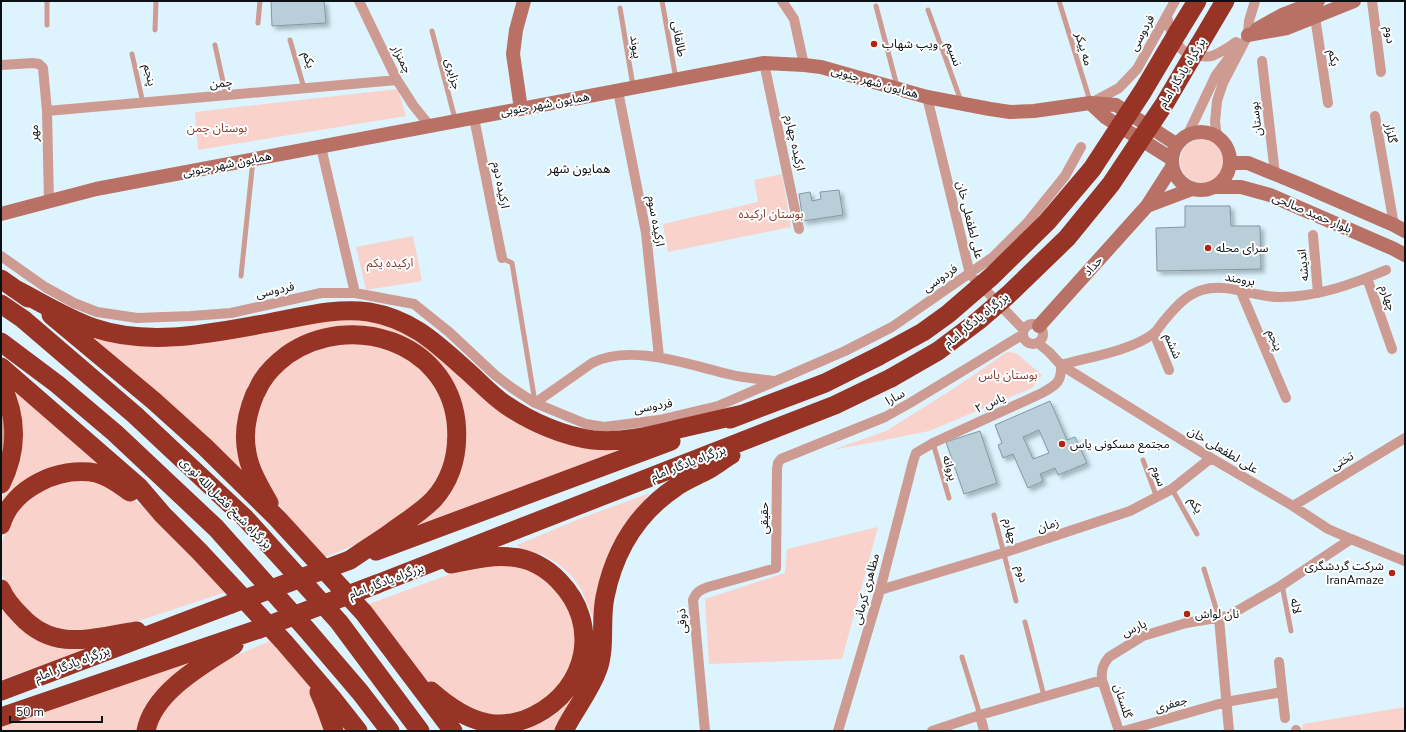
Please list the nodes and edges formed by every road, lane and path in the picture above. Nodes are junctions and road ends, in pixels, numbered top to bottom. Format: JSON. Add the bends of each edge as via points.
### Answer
{"nodes":[{"id":1,"x":47,"y":1,"type":"edge"},
{"id":2,"x":156,"y":1,"type":"edge"},
{"id":3,"x":260,"y":1,"type":"edge"},
{"id":4,"x":359,"y":1,"type":"edge"},
{"id":5,"x":524,"y":1,"type":"edge"},
{"id":6,"x":662,"y":1,"type":"edge"},
{"id":7,"x":782,"y":1,"type":"edge"},
{"id":8,"x":1059,"y":1,"type":"edge"},
{"id":9,"x":1175,"y":1,"type":"edge"},
{"id":10,"x":1197,"y":1,"type":"edge"},
{"id":11,"x":1225,"y":1,"type":"edge"},
{"id":12,"x":1255,"y":1,"type":"edge"},
{"id":13,"x":1318,"y":1,"type":"edge"},
{"id":14,"x":1354,"y":1,"type":"edge"},
{"id":15,"x":1372,"y":1,"type":"edge"},
{"id":16,"x":876,"y":6,"type":"dead end"},
{"id":17,"x":620,"y":8,"type":"dead end"},
{"id":18,"x":928,"y":10,"type":"dead end"},
{"id":19,"x":1167,"y":17,"type":"junction"},
{"id":20,"x":1315,"y":17,"type":"junction"},
{"id":21,"x":258,"y":23,"type":"dead end"},
{"id":22,"x":47,"y":25,"type":"dead end"},
{"id":23,"x":155,"y":30,"type":"dead end"},
{"id":24,"x":432,"y":31,"type":"dead end"},
{"id":25,"x":1248,"y":34,"type":"junction"},
{"id":26,"x":290,"y":40,"type":"dead end"},
{"id":27,"x":215,"y":45,"type":"dead end"},
{"id":28,"x":132,"y":54,"type":"dead end"},
{"id":29,"x":1262,"y":61,"type":"dead end"},
{"id":30,"x":764,"y":63,"type":"junction"},
{"id":31,"x":1,"y":65,"type":"edge"},
{"id":32,"x":804,"y":65,"type":"junction"},
{"id":33,"x":1381,"y":72,"type":"dead end"},
{"id":34,"x":397,"y":80,"type":"junction"},
{"id":35,"x":676,"y":80,"type":"junction"},
{"id":36,"x":304,"y":88,"type":"junction"},
{"id":37,"x":633,"y":88,"type":"junction"},
{"id":38,"x":898,"y":89,"type":"junction"},
{"id":39,"x":618,"y":91,"type":"junction"},
{"id":40,"x":226,"y":96,"type":"junction"},
{"id":41,"x":927,"y":97,"type":"junction"},
{"id":42,"x":143,"y":103,"type":"junction"},
{"id":43,"x":1090,"y":103,"type":"junction"},
{"id":44,"x":1328,"y":103,"type":"dead end"},
{"id":45,"x":962,"y":104,"type":"junction"},
{"id":46,"x":521,"y":109,"type":"junction"},
{"id":47,"x":46,"y":111,"type":"junction"},
{"id":48,"x":1375,"y":116,"type":"dead end"},
{"id":49,"x":474,"y":118,"type":"junction"},
{"id":50,"x":455,"y":121,"type":"junction"},
{"id":51,"x":429,"y":125,"type":"junction"},
{"id":52,"x":1188,"y":134,"type":"junction"},
{"id":53,"x":1217,"y":136,"type":"junction"},
{"id":54,"x":1176,"y":144,"type":"junction"},
{"id":55,"x":1081,"y":146,"type":"dead end"},
{"id":56,"x":321,"y":147,"type":"junction"},
{"id":57,"x":253,"y":159,"type":"junction"},
{"id":58,"x":1172,"y":163,"type":"junction"},
{"id":59,"x":1231,"y":163,"type":"junction"},
{"id":60,"x":1276,"y":174,"type":"junction"},
{"id":61,"x":1214,"y":187,"type":"junction"},
{"id":62,"x":1192,"y":189,"type":"junction"},
{"id":63,"x":49,"y":203,"type":"junction"},
{"id":64,"x":1147,"y":206,"type":"junction"},
{"id":65,"x":1,"y":214,"type":"edge"},
{"id":66,"x":1399,"y":228,"type":"edge"},
{"id":67,"x":799,"y":229,"type":"dead end"},
{"id":68,"x":1314,"y":235,"type":"dead end"},
{"id":69,"x":1405,"y":255,"type":"edge"},
{"id":70,"x":1,"y":256,"type":"edge"},
{"id":71,"x":502,"y":258,"type":"joint"},
{"id":72,"x":1386,"y":270,"type":"dead end"},
{"id":73,"x":970,"y":274,"type":"junction"},
{"id":74,"x":241,"y":276,"type":"dead end"},
{"id":75,"x":1367,"y":278,"type":"junction"},
{"id":76,"x":1,"y":279,"type":"edge"},
{"id":77,"x":17,"y":290,"type":"junction"},
{"id":78,"x":1241,"y":292,"type":"junction"},
{"id":79,"x":355,"y":293,"type":"junction"},
{"id":80,"x":1318,"y":293,"type":"junction"},
{"id":81,"x":1,"y":304,"type":"edge"},
{"id":82,"x":1039,"y":326,"type":"junction"},
{"id":83,"x":1023,"y":332,"type":"junction"},
{"id":84,"x":1154,"y":333,"type":"junction"},
{"id":85,"x":1,"y":342,"type":"edge"},
{"id":86,"x":1038,"y":343,"type":"junction"},
{"id":87,"x":1392,"y":349,"type":"dead end"},
{"id":88,"x":659,"y":357,"type":"junction"},
{"id":89,"x":1061,"y":365,"type":"junction"},
{"id":90,"x":1,"y":367,"type":"edge"},
{"id":91,"x":1169,"y":370,"type":"dead end"},
{"id":92,"x":774,"y":381,"type":"junction"},
{"id":93,"x":1,"y":384,"type":"edge"},
{"id":94,"x":1286,"y":398,"type":"dead end"},
{"id":95,"x":536,"y":403,"type":"junction"},
{"id":96,"x":1,"y":410,"type":"edge"},
{"id":97,"x":742,"y":414,"type":"junction"},
{"id":98,"x":756,"y":437,"type":"junction"},
{"id":99,"x":1405,"y":438,"type":"edge"},
{"id":100,"x":932,"y":443,"type":"junction"},
{"id":101,"x":1,"y":452,"type":"edge"},
{"id":102,"x":916,"y":453,"type":"joint"},
{"id":103,"x":1211,"y":458,"type":"junction"},
{"id":104,"x":1143,"y":460,"type":"dead end"},
{"id":105,"x":777,"y":469,"type":"joint"},
{"id":106,"x":1,"y":484,"type":"edge"},
{"id":107,"x":1172,"y":489,"type":"junction"},
{"id":108,"x":948,"y":498,"type":"dead end"},
{"id":109,"x":1157,"y":498,"type":"junction"},
{"id":110,"x":1293,"y":506,"type":"junction"},
{"id":111,"x":163,"y":515,"type":"junction"},
{"id":112,"x":994,"y":515,"type":"dead end"},
{"id":113,"x":277,"y":518,"type":"junction"},
{"id":114,"x":1,"y":524,"type":"edge"},
{"id":115,"x":1198,"y":534,"type":"dead end"},
{"id":116,"x":1351,"y":539,"type":"junction"},
{"id":117,"x":1003,"y":553,"type":"junction"},
{"id":118,"x":350,"y":560,"type":"junction"},
{"id":119,"x":1405,"y":561,"type":"edge"},
{"id":120,"x":776,"y":568,"type":"joint"},
{"id":121,"x":1204,"y":569,"type":"dead end"},
{"id":122,"x":413,"y":571,"type":"junction"},
{"id":123,"x":1282,"y":585,"type":"junction"},
{"id":124,"x":1,"y":589,"type":"edge"},
{"id":125,"x":880,"y":590,"type":"junction"},
{"id":126,"x":1016,"y":601,"type":"dead end"},
{"id":127,"x":1219,"y":618,"type":"junction"},
{"id":128,"x":1025,"y":622,"type":"dead end"},
{"id":129,"x":172,"y":626,"type":"junction"},
{"id":130,"x":259,"y":629,"type":"junction"},
{"id":131,"x":1291,"y":631,"type":"dead end"},
{"id":132,"x":962,"y":657,"type":"dead end"},
{"id":133,"x":1279,"y":662,"type":"dead end"},
{"id":134,"x":306,"y":668,"type":"junction"},
{"id":135,"x":407,"y":670,"type":"junction"},
{"id":136,"x":1102,"y":680,"type":"junction"},
{"id":137,"x":1,"y":691,"type":"edge"},
{"id":138,"x":1282,"y":692,"type":"junction"},
{"id":139,"x":1044,"y":696,"type":"junction"},
{"id":140,"x":1226,"y":702,"type":"junction"},
{"id":141,"x":980,"y":715,"type":"junction"},
{"id":142,"x":1,"y":717,"type":"edge"},
{"id":143,"x":1286,"y":718,"type":"dead end"},
{"id":144,"x":146,"y":731,"type":"edge"},
{"id":145,"x":334,"y":731,"type":"edge"},
{"id":146,"x":358,"y":731,"type":"edge"},
{"id":147,"x":390,"y":731,"type":"edge"},
{"id":148,"x":420,"y":731,"type":"edge"},
{"id":149,"x":453,"y":731,"type":"edge"},
{"id":150,"x":564,"y":731,"type":"edge"},
{"id":151,"x":705,"y":731,"type":"edge"},
{"id":152,"x":838,"y":731,"type":"edge"},
{"id":153,"x":932,"y":731,"type":"edge"},
{"id":154,"x":984,"y":731,"type":"edge"},
{"id":155,"x":1118,"y":731,"type":"edge"},
{"id":156,"x":1124,"y":731,"type":"edge"},
{"id":157,"x":1229,"y":731,"type":"edge"}],
"edges":[{"from":1,"to":22,"type":"lane"},
{"from":2,"to":23,"type":"lane"},
{"from":3,"to":21,"type":"lane"},
{"from":4,"to":34,"type":"street","name":"چمنزار"},
{"from":5,"to":46,"type":"street","via":[[513,54]]},
{"from":6,"to":35,"type":"lane","name":"طالقانی"},
{"from":7,"to":32,"type":"street","via":[[794,19]]},
{"from":8,"to":43,"type":"lane","name":"مه‌ پیکر"},
{"from":9,"to":19,"type":"street","name":"فردوسی"},
{"from":10,"to":97,"type":"highway","name":"بزرگراه یادگار امام","bridge":true,"via":[[1092,169],[1048,222],[992,276],[923,332],[825,383]]},
{"from":11,"to":98,"type":"highway","name":"بزرگراه یادگار امام","bridge":true,"via":[[1165,103],[1111,184],[1067,238],[1008,295],[938,351],[891,378],[836,405]]},
{"from":12,"to":25,"type":"street"},
{"from":13,"to":25,"type":"street","via":[[1282,15]]},
{"from":14,"to":20,"type":"street"},
{"from":15,"to":33,"type":"street","name":"دوم"},
{"from":16,"to":38,"type":"lane"},
{"from":17,"to":37,"type":"lane","name":"پیوند"},
{"from":18,"to":45,"type":"lane","name":"نسیم"},
{"from":19,"to":25,"type":"street","via":[[1170,32],[1176,43],[1193,56],[1211,57]]},
{"from":19,"to":43,"type":"street","name":"فردوسی","via":[[1137,69],[1119,88]]},
{"from":20,"to":25,"type":"street","via":[[1287,28]]},
{"from":20,"to":44,"type":"street","name":"یکم"},
{"from":24,"to":50,"type":"lane","name":"جزایری"},
{"from":25,"to":52,"type":"street","via":[[1216,75]]},
{"from":25,"to":53,"type":"street","via":[[1217,101]]},
{"from":26,"to":36,"type":"lane","name":"یکم"},
{"from":27,"to":40,"type":"lane"},
{"from":28,"to":42,"type":"lane","name":"پنجم"},
{"from":29,"to":60,"type":"street","name":"بوستان"},
{"from":30,"to":32,"type":"street","name":"همایون‌ شهر جنوبی"},
{"from":30,"to":35,"type":"street","name":"همایون‌ شهر جنوبی"},
{"from":30,"to":67,"type":"street","name":"ارکیده چهارم"},
{"from":31,"to":47,"type":"street","name":"مهر","via":[[39,64],[43,68]]},
{"from":32,"to":38,"type":"street","name":"همایون‌ شهر جنوبی","via":[[821,67]]},
{"from":34,"to":36,"type":"street","name":"چمن"},
{"from":34,"to":51,"type":"street","name":"چمنزار"},
{"from":35,"to":37,"type":"street","name":"همایون‌ شهر جنوبی"},
{"from":36,"to":40,"type":"street","name":"چمن"},
{"from":37,"to":39,"type":"street","name":"همایون‌ شهر جنوبی"},
{"from":38,"to":41,"type":"street","name":"همایون‌ شهر جنوبی"},
{"from":39,"to":46,"type":"street","name":"همایون‌ شهر جنوبی"},
{"from":39,"to":88,"type":"street","name":"ارکیده سوم","via":[[646,233]]},
{"from":40,"to":42,"type":"street","name":"چمن"},
{"from":41,"to":45,"type":"street","name":"همایون‌ شهر جنوبی"},
{"from":41,"to":73,"type":"street","name":"علی لطفعلی خان"},
{"from":42,"to":47,"type":"street","name":"چمن"},
{"from":43,"to":45,"type":"street","name":"همایون‌ شهر جنوبی","via":[[1028,112],[1010,112]]},
{"from":43,"to":54,"type":"street","name":"همایون‌ شهر جنوبی","via":[[1116,105]]},
{"from":43,"to":58,"type":"street","via":[[1105,117]]},
{"from":46,"to":49,"type":"street","name":"همایون‌ شهر جنوبی"},
{"from":47,"to":63,"type":"street","name":"مهر"},
{"from":48,"to":66,"type":"street","name":"گلزار"},
{"from":49,"to":50,"type":"street","name":"همایون‌ شهر جنوبی"},
{"from":49,"to":71,"type":"street","name":"ارکیده دوم"},
{"from":50,"to":51,"type":"street","name":"همایون‌ شهر جنوبی"},
{"from":51,"to":56,"type":"street","name":"همایون‌ شهر جنوبی"},
{"from":52,"to":53,"type":"street","via":[[1203,131]]},
{"from":52,"to":54,"type":"street"},
{"from":53,"to":59,"type":"street","via":[[1228,147]]},
{"from":54,"to":58,"type":"street"},
{"from":55,"to":73,"type":"street","name":"فردوسی","via":[[1065,176],[1028,222]]},
{"from":56,"to":57,"type":"street","name":"همایون‌ شهر جنوبی"},
{"from":56,"to":79,"type":"street"},
{"from":57,"to":63,"type":"street","name":"همایون‌ شهر جنوبی","via":[[96,189]]},
{"from":57,"to":74,"type":"lane"},
{"from":58,"to":62,"type":"street","via":[[1179,180]]},
{"from":58,"to":64,"type":"street","name":"حداد"},
{"from":59,"to":60,"type":"street","name":"بلوار حمید صالحی","via":[[1248,163]]},
{"from":59,"to":61,"type":"street","via":[[1226,177]]},
{"from":60,"to":66,"type":"street","name":"بلوار حمید صالحی"},
{"from":61,"to":62,"type":"street","via":[[1207,190]]},
{"from":61,"to":69,"type":"street","name":"بلوار حمید صالحی","via":[[1241,187],[1270,195]]},
{"from":62,"to":64,"type":"street"},
{"from":63,"to":65,"type":"street","name":"همایون‌ شهر جنوبی"},
{"from":64,"to":82,"type":"street","name":"حداد"},
{"from":68,"to":80,"type":"street","name":"اندیشه"},
{"from":70,"to":79,"type":"street","name":"فردوسی","via":[[74,303],[97,312],[137,318],[232,312],[322,293]]},
{"from":71,"to":95,"type":"lane","via":[[512,263]]},
{"from":72,"to":75,"type":"street","name":"برومند"},
{"from":73,"to":83,"type":"street","name":"علی لطفعلی خان"},
{"from":73,"to":92,"type":"street","name":"فردوسی","via":[[892,328]]},
{"from":75,"to":80,"type":"street","name":"برومند"},
{"from":75,"to":87,"type":"street","name":"چهارم"},
{"from":76,"to":77,"type":"highway"},
{"from":77,"to":97,"type":"highway","via":[[93,328],[143,337],[198,335],[341,311],[369,312],[387,316],[422,332],[505,404],[549,428],[592,440],[644,437]]},
{"from":77,"to":113,"type":"highway","via":[[154,401]]},
{"from":78,"to":80,"type":"street","name":"برومند","via":[[1280,298]]},
{"from":78,"to":84,"type":"street","name":"برومند","via":[[1211,288],[1193,293],[1175,308]]},
{"from":78,"to":94,"type":"street","name":"پنجم"},
{"from":79,"to":95,"type":"street","name":"فردوسی","via":[[414,304],[495,375]]},
{"from":81,"to":148,"type":"highway","name":"بزرگراه شیخ فضل‌الله نوری","via":[[23,319],[135,415],[245,518],[340,622]]},
{"from":82,"to":83,"type":"street","via":[[1026,326]]},
{"from":82,"to":86,"type":"street","via":[[1043,336]]},
{"from":83,"to":86,"type":"street","via":[[1023,338],[1028,343]]},
{"from":83,"to":105,"type":"street","name":"سارا","via":[[885,417],[781,459]]},
{"from":84,"to":89,"type":"street","name":"برومند","via":[[1125,347]]},
{"from":84,"to":91,"type":"street","name":"ششم"},
{"from":85,"to":147,"type":"highway","name":"بزرگراه شیخ فضل‌الله نوری","via":[[115,433],[216,528],[308,630]]},
{"from":86,"to":89,"type":"street","name":"علی لطفعلی خان"},
{"from":88,"to":92,"type":"street","via":[[730,375]]},
{"from":88,"to":95,"type":"street","via":[[619,355],[601,359]]},
{"from":89,"to":100,"type":"street","name":"یاس ۲","via":[[1059,381],[1042,394]]},
{"from":89,"to":103,"type":"street","name":"علی لطفعلی خان"},
{"from":90,"to":111,"type":"highway","via":[[139,487]]},
{"from":92,"to":95,"type":"street","name":"فردوسی","via":[[718,406],[659,420],[604,427],[586,424]]},
{"from":93,"to":106,"type":"highway","via":[[11,410],[14,435],[12,454]]},
{"from":96,"to":101,"type":"street"},
{"from":97,"to":118,"type":"highway","name":"بزرگراه یادگار امام"},
{"from":98,"to":122,"type":"highway","name":"بزرگراه یادگار امام"},
{"from":98,"to":150,"type":"highway","via":[[707,470],[676,487],[658,500],[635,524],[615,560],[609,578],[604,599],[602,648],[598,668],[592,684]]},
{"from":99,"to":110,"type":"street","name":"تختی"},
{"from":100,"to":102,"type":"street","name":"یاس ۲"},
{"from":100,"to":108,"type":"lane","name":"پروانه"},
{"from":102,"to":125,"type":"street","name":"مظاهری کرمانی"},
{"from":103,"to":107,"type":"street","name":"زمان"},
{"from":103,"to":110,"type":"street","name":"علی لطفعلی خان"},
{"from":104,"to":109,"type":"lane","name":"سوم"},
{"from":105,"to":120,"type":"street","name":"حقیقی"},
{"from":107,"to":109,"type":"street","name":"زمان"},
{"from":107,"to":115,"type":"lane","name":"یکم"},
{"from":109,"to":117,"type":"street","name":"زمان","via":[[1130,511]]},
{"from":110,"to":116,"type":"street","name":"علی لطفعلی خان","via":[[1328,529]]},
{"from":111,"to":114,"type":"highway","via":[[112,480],[97,473],[84,472],[67,473],[40,482],[13,503]]},
{"from":111,"to":134,"type":"highway","via":[[274,630]]},
{"from":112,"to":117,"type":"lane","name":"چهارم"},
{"from":113,"to":118,"type":"highway","via":[[252,470],[245,437],[246,420],[262,380],[278,362],[299,347],[335,335],[359,334],[398,344],[428,365],[448,393],[455,413],[456,454],[452,469],[433,499],[405,523]]},
{"from":113,"to":135,"type":"highway","via":[[364,613]]},
{"from":116,"to":119,"type":"street","name":"علی لطفعلی خان"},
{"from":116,"to":123,"type":"street","name":"پارس"},
{"from":117,"to":125,"type":"street","name":"زمان"},
{"from":117,"to":126,"type":"lane","name":"دوم"},
{"from":118,"to":129,"type":"highway","name":"بزرگراه یادگار امام","bridge":true},
{"from":120,"to":151,"type":"street","name":"ذوقی","via":[[700,590],[693,600]]},
{"from":121,"to":127,"type":"lane"},
{"from":122,"to":130,"type":"highway","name":"بزرگراه یادگار امام","bridge":true},
{"from":122,"to":135,"type":"highway","via":[[496,556],[512,556],[538,565],[564,585],[573,598],[584,628],[584,644],[582,661],[575,676],[557,701],[531,717],[504,724],[489,723],[458,712]]},
{"from":123,"to":127,"type":"street","name":"پارس","via":[[1235,612]]},
{"from":123,"to":131,"type":"lane","name":"لاله"},
{"from":124,"to":129,"type":"highway","via":[[27,624],[43,634],[62,640],[79,641]]},
{"from":125,"to":152,"type":"street","name":"مظاهری کرمانی"},
{"from":127,"to":136,"type":"street","name":"پارس","via":[[1186,623],[1143,636],[1109,657],[1101,672]]},
{"from":127,"to":140,"type":"street"},
{"from":128,"to":139,"type":"lane"},
{"from":129,"to":137,"type":"highway","name":"بزرگراه یادگار امام"},
{"from":130,"to":142,"type":"highway","name":"بزرگراه یادگار امام"},
{"from":130,"to":144,"type":"highway","via":[[195,670],[169,691],[156,709]]},
{"from":132,"to":141,"type":"lane"},
{"from":133,"to":138,"type":"street"},
{"from":134,"to":145,"type":"highway"},
{"from":134,"to":146,"type":"highway"},
{"from":135,"to":149,"type":"highway"},
{"from":136,"to":139,"type":"street"},
{"from":136,"to":155,"type":"street","name":"گلستان"},
{"from":138,"to":140,"type":"street","name":"جعفری"},
{"from":138,"to":143,"type":"street"},
{"from":139,"to":141,"type":"street"},
{"from":140,"to":156,"type":"street","name":"جعفری"},
{"from":140,"to":157,"type":"street"},
{"from":141,"to":153,"type":"street"},
{"from":141,"to":154,"type":"street"}]}
